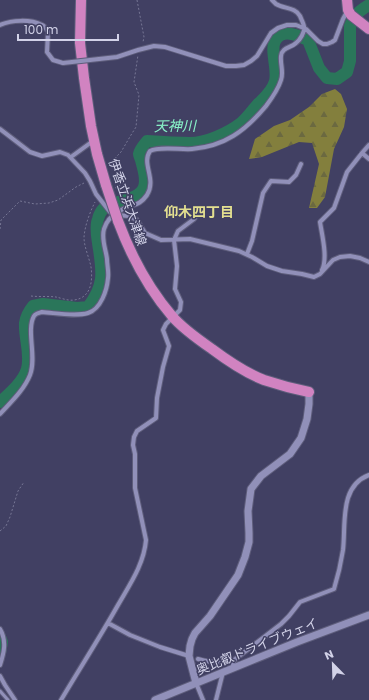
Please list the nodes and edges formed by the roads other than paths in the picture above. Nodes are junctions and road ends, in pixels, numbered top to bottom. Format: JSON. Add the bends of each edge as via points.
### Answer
{"nodes":[{"id":1,"x":81,"y":0,"type":"edge"},
{"id":2,"x":272,"y":0,"type":"edge"},
{"id":3,"x":348,"y":8,"type":"edge"},
{"id":4,"x":0,"y":25,"type":"edge"},
{"id":5,"x":366,"y":27,"type":"edge"},
{"id":6,"x":304,"y":30,"type":"junction"},
{"id":7,"x":0,"y":129,"type":"edge"},
{"id":8,"x":94,"y":140,"type":"junction"},
{"id":9,"x":369,"y":145,"type":"edge"},
{"id":10,"x":362,"y":153,"type":"junction"},
{"id":11,"x":71,"y":157,"type":"junction"},
{"id":12,"x":369,"y":159,"type":"edge"},
{"id":13,"x":301,"y":164,"type":"dead end"},
{"id":14,"x":198,"y":214,"type":"dead end"},
{"id":15,"x":116,"y":218,"type":"junction"},
{"id":16,"x":174,"y":240,"type":"junction"},
{"id":17,"x":247,"y":254,"type":"junction"},
{"id":18,"x":369,"y":262,"type":"edge"},
{"id":19,"x":320,"y":274,"type":"junction"},
{"id":20,"x":173,"y":317,"type":"junction"},
{"id":21,"x":309,"y":392,"type":"joint"},
{"id":22,"x":0,"y":414,"type":"edge"},
{"id":23,"x":369,"y":475,"type":"edge"},
{"id":24,"x":369,"y":615,"type":"edge"},
{"id":25,"x":108,"y":623,"type":"junction"},
{"id":26,"x":0,"y":629,"type":"edge"},
{"id":27,"x":189,"y":656,"type":"junction"},
{"id":28,"x":198,"y":659,"type":"dead end"},
{"id":29,"x":0,"y":665,"type":"edge"},
{"id":30,"x":234,"y":665,"type":"junction"},
{"id":31,"x":223,"y":672,"type":"junction"},
{"id":32,"x":0,"y":676,"type":"edge"},
{"id":33,"x":196,"y":683,"type":"junction"},
{"id":34,"x":0,"y":691,"type":"edge"},
{"id":35,"x":8,"y":700,"type":"edge"},
{"id":36,"x":15,"y":700,"type":"edge"},
{"id":37,"x":61,"y":700,"type":"edge"},
{"id":38,"x":155,"y":700,"type":"edge"},
{"id":39,"x":203,"y":700,"type":"edge"},
{"id":40,"x":216,"y":700,"type":"edge"}],
"edges":[{"from":1,"to":8,"type":"main road","name":"伊香立浜大津線","via":[[80,43]]},
{"from":2,"to":6,"type":"street","via":[[299,14]]},
{"from":3,"to":5,"type":"main road"},
{"from":3,"to":6,"type":"street","via":[[332,42],[322,44]]},
{"from":4,"to":6,"type":"street","bridge":true,"via":[[27,21],[43,25],[48,32],[47,52],[53,60],[62,63],[117,57],[154,46],[226,66],[244,65],[257,56],[271,33],[278,28],[296,25]]},
{"from":6,"to":15,"type":"street","via":[[297,43],[282,52],[283,72],[278,89],[251,123],[236,135],[213,145],[150,151],[147,157],[151,188],[142,201],[123,209]]},
{"from":7,"to":11,"type":"street","via":[[30,152],[42,156],[60,152]]},
{"from":8,"to":11,"type":"street"},
{"from":8,"to":15,"type":"main road","name":"伊香立浜大津線","bridge":true},
{"from":9,"to":10,"type":"street"},
{"from":10,"to":12,"type":"street"},
{"from":10,"to":19,"type":"street","via":[[347,172],[334,208],[320,222],[325,258]]},
{"from":11,"to":15,"type":"street","via":[[85,172],[98,197]]},
{"from":13,"to":17,"type":"street","via":[[289,182],[271,181],[263,193]]},
{"from":14,"to":16,"type":"street","via":[[178,231]]},
{"from":15,"to":16,"type":"street","via":[[129,216],[137,220],[145,233],[161,240]]},
{"from":15,"to":20,"type":"main road","name":"伊香立浜大津線","via":[[150,288]]},
{"from":15,"to":22,"type":"street","via":[[108,221],[104,231],[108,277],[102,300],[89,313],[77,315],[42,312],[34,317],[31,374]]},
{"from":16,"to":17,"type":"street","via":[[190,239]]},
{"from":16,"to":20,"type":"street","via":[[177,266],[175,289],[181,302],[180,310]]},
{"from":17,"to":19,"type":"street","via":[[267,266],[282,271],[314,277]]},
{"from":18,"to":19,"type":"street","via":[[350,256],[340,257],[333,260]]},
{"from":20,"to":21,"type":"main road","name":"伊香立浜大津線","via":[[222,357],[240,368],[263,380]]},
{"from":20,"to":25,"type":"street","via":[[163,330],[169,346],[163,367],[156,418],[137,431],[133,445],[135,488],[146,548],[137,571]]},
{"from":21,"to":27,"type":"street","via":[[307,419],[301,438],[290,454],[261,476],[251,489],[248,511],[249,542],[245,557],[238,575],[195,633]]},
{"from":23,"to":30,"type":"street","via":[[356,483],[350,491],[344,518],[343,549],[334,589],[300,602],[281,624],[238,657]]},
{"from":24,"to":30,"type":"street","name":"奥比叡ドライブウェイ"},
{"from":25,"to":27,"type":"street","via":[[130,635]]},
{"from":25,"to":37,"type":"street"},
{"from":26,"to":29,"type":"street","via":[[5,645]]},
{"from":27,"to":33,"type":"street"},
{"from":28,"to":30,"type":"street"},
{"from":30,"to":31,"type":"street","name":"奥比叡ドライブウェイ"},
{"from":31,"to":33,"type":"street","name":"奥比叡ドライブウェイ"},
{"from":31,"to":40,"type":"street"},
{"from":32,"to":36,"type":"street"},
{"from":33,"to":38,"type":"street","name":"奥比叡ドライブウェイ"},
{"from":33,"to":39,"type":"street"},
{"from":34,"to":35,"type":"lane"}]}
